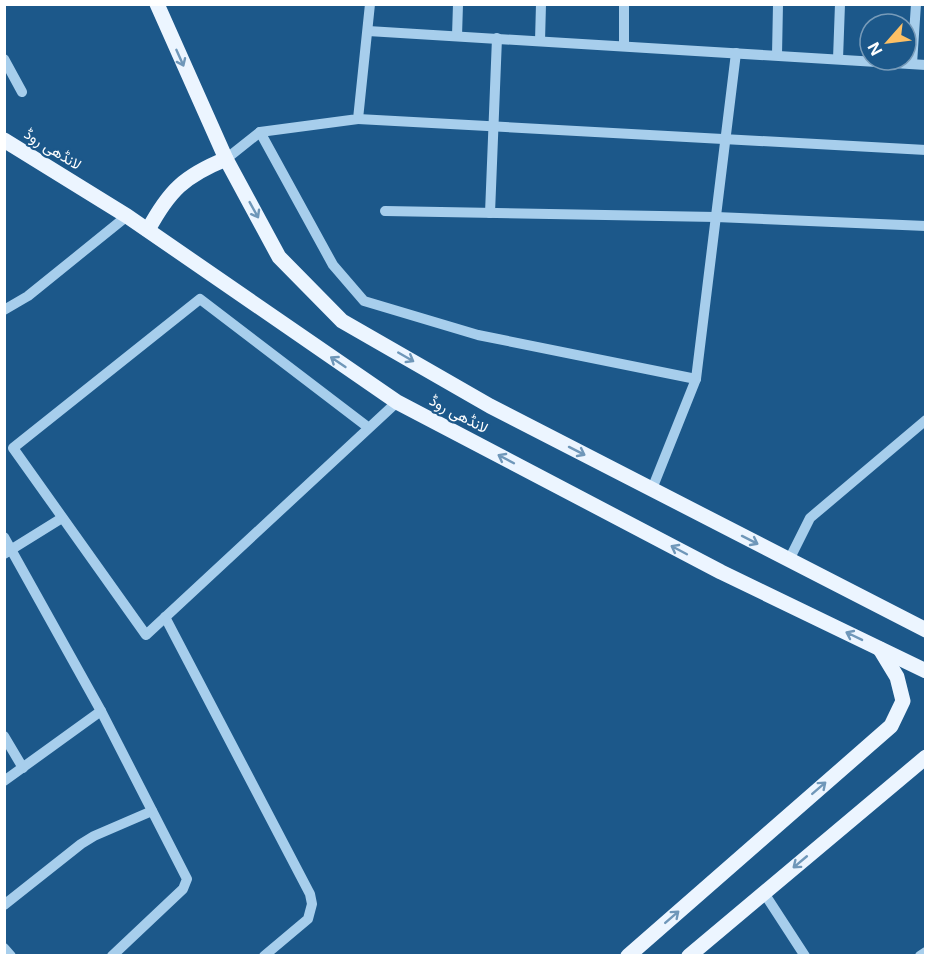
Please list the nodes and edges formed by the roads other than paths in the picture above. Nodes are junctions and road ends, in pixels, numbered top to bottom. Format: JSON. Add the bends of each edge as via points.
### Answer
{"nodes":[{"id":1,"x":157,"y":4,"type":"edge"},
{"id":2,"x":370,"y":4,"type":"edge"},
{"id":3,"x":458,"y":4,"type":"edge"},
{"id":4,"x":541,"y":4,"type":"edge"},
{"id":5,"x":624,"y":4,"type":"edge"},
{"id":6,"x":778,"y":4,"type":"edge"},
{"id":7,"x":840,"y":4,"type":"edge"},
{"id":8,"x":368,"y":31,"type":"junction"},
{"id":9,"x":457,"y":36,"type":"junction"},
{"id":10,"x":497,"y":38,"type":"junction"},
{"id":11,"x":540,"y":41,"type":"junction"},
{"id":12,"x":624,"y":46,"type":"junction"},
{"id":13,"x":736,"y":53,"type":"junction"},
{"id":14,"x":777,"y":56,"type":"junction"},
{"id":15,"x":4,"y":59,"type":"edge"},
{"id":16,"x":838,"y":59,"type":"junction"},
{"id":17,"x":858,"y":60,"type":"edge"},
{"id":18,"x":22,"y":92,"type":"dead end"},
{"id":19,"x":358,"y":119,"type":"junction"},
{"id":20,"x":494,"y":126,"type":"junction"},
{"id":21,"x":260,"y":132,"type":"junction"},
{"id":22,"x":726,"y":139,"type":"junction"},
{"id":23,"x":4,"y":140,"type":"edge"},
{"id":24,"x":926,"y":150,"type":"edge"},
{"id":25,"x":226,"y":159,"type":"junction"},
{"id":26,"x":385,"y":211,"type":"dead end"},
{"id":27,"x":490,"y":213,"type":"junction"},
{"id":28,"x":127,"y":216,"type":"junction"},
{"id":29,"x":716,"y":217,"type":"junction"},
{"id":30,"x":926,"y":226,"type":"edge"},
{"id":31,"x":148,"y":230,"type":"junction"},
{"id":32,"x":4,"y":310,"type":"edge"},
{"id":33,"x":696,"y":379,"type":"junction"},
{"id":34,"x":397,"y":402,"type":"junction"},
{"id":35,"x":926,"y":420,"type":"edge"},
{"id":36,"x":369,"y":428,"type":"junction"},
{"id":37,"x":652,"y":489,"type":"junction"},
{"id":38,"x":62,"y":518,"type":"junction"},
{"id":39,"x":4,"y":537,"type":"edge"},
{"id":40,"x":8,"y":552,"type":"edge"},
{"id":41,"x":789,"y":560,"type":"junction"},
{"id":42,"x":165,"y":617,"type":"junction"},
{"id":43,"x":926,"y":630,"type":"edge"},
{"id":44,"x":880,"y":649,"type":"junction"},
{"id":45,"x":926,"y":670,"type":"edge"},
{"id":46,"x":101,"y":711,"type":"junction"},
{"id":47,"x":4,"y":736,"type":"edge"},
{"id":48,"x":926,"y":757,"type":"edge"},
{"id":49,"x":22,"y":768,"type":"junction"},
{"id":50,"x":4,"y":781,"type":"edge"},
{"id":51,"x":152,"y":811,"type":"junction"},
{"id":52,"x":764,"y":892,"type":"junction"},
{"id":53,"x":4,"y":905,"type":"edge"},
{"id":54,"x":4,"y":948,"type":"edge"},
{"id":55,"x":926,"y":952,"type":"edge"},
{"id":56,"x":11,"y":956,"type":"edge"},
{"id":57,"x":112,"y":956,"type":"edge"},
{"id":58,"x":264,"y":956,"type":"edge"},
{"id":59,"x":628,"y":956,"type":"edge"},
{"id":60,"x":689,"y":956,"type":"edge"},
{"id":61,"x":805,"y":956,"type":"edge"},
{"id":62,"x":920,"y":956,"type":"edge"}],
"edges":[{"from":1,"to":25,"type":"main road","name":"لانڈھی روڈ","one_way":true},
{"from":2,"to":8,"type":"street"},
{"from":3,"to":9,"type":"street"},
{"from":4,"to":11,"type":"street"},
{"from":5,"to":12,"type":"street"},
{"from":6,"to":14,"type":"street"},
{"from":7,"to":16,"type":"street"},
{"from":8,"to":9,"type":"street"},
{"from":8,"to":19,"type":"street"},
{"from":9,"to":10,"type":"street"},
{"from":10,"to":11,"type":"street"},
{"from":10,"to":20,"type":"street"},
{"from":11,"to":12,"type":"street"},
{"from":12,"to":13,"type":"street"},
{"from":13,"to":14,"type":"street"},
{"from":13,"to":22,"type":"street"},
{"from":14,"to":16,"type":"street"},
{"from":15,"to":18,"type":"street"},
{"from":16,"to":17,"type":"street"},
{"from":19,"to":20,"type":"street"},
{"from":19,"to":21,"type":"street"},
{"from":20,"to":22,"type":"street"},
{"from":20,"to":27,"type":"street"},
{"from":21,"to":25,"type":"street"},
{"from":21,"to":33,"type":"street","via":[[333,265],[364,302],[478,335]]},
{"from":22,"to":24,"type":"street"},
{"from":22,"to":29,"type":"street"},
{"from":23,"to":28,"type":"main road","name":"لانڈھی روڈ"},
{"from":25,"to":31,"type":"main road","via":[[200,169],[178,185]]},
{"from":25,"to":37,"type":"main road","name":"لانڈھی روڈ","one_way":true,"via":[[279,257],[342,321],[490,406]]},
{"from":26,"to":27,"type":"street"},
{"from":27,"to":29,"type":"street"},
{"from":28,"to":31,"type":"main road","name":"لانڈھی روڈ"},
{"from":28,"to":32,"type":"street","via":[[28,296]]},
{"from":29,"to":30,"type":"street"},
{"from":29,"to":33,"type":"street"},
{"from":34,"to":31,"type":"main road","name":"لانڈھی روڈ","one_way":true},
{"from":33,"to":37,"type":"street"},
{"from":34,"to":36,"type":"street"},
{"from":44,"to":34,"type":"main road","name":"لانڈھی روڈ","one_way":true,"via":[[721,572]]},
{"from":35,"to":41,"type":"street","via":[[810,518]]},
{"from":36,"to":38,"type":"street","via":[[200,299],[13,448]]},
{"from":36,"to":42,"type":"street"},
{"from":37,"to":41,"type":"main road","name":"لانڈھی روڈ","one_way":true},
{"from":38,"to":40,"type":"street"},
{"from":38,"to":42,"type":"street","via":[[146,635]]},
{"from":39,"to":40,"type":"street"},
{"from":40,"to":46,"type":"street"},
{"from":41,"to":43,"type":"main road","name":"لانڈھی روڈ"},
{"from":42,"to":58,"type":"street","via":[[310,894],[308,919]]},
{"from":44,"to":45,"type":"main road","name":"لانڈھی روڈ"},
{"from":59,"to":44,"type":"main road","one_way":true,"via":[[891,726],[903,701],[897,677]]},
{"from":46,"to":49,"type":"street"},
{"from":46,"to":51,"type":"street"},
{"from":47,"to":49,"type":"street"},
{"from":48,"to":52,"type":"main road","one_way":true},
{"from":49,"to":50,"type":"street"},
{"from":51,"to":53,"type":"street","via":[[81,844]]},
{"from":51,"to":57,"type":"street","via":[[186,883]]},
{"from":52,"to":60,"type":"main road"},
{"from":52,"to":61,"type":"street"},
{"from":54,"to":56,"type":"street"},
{"from":55,"to":62,"type":"street"}]}
